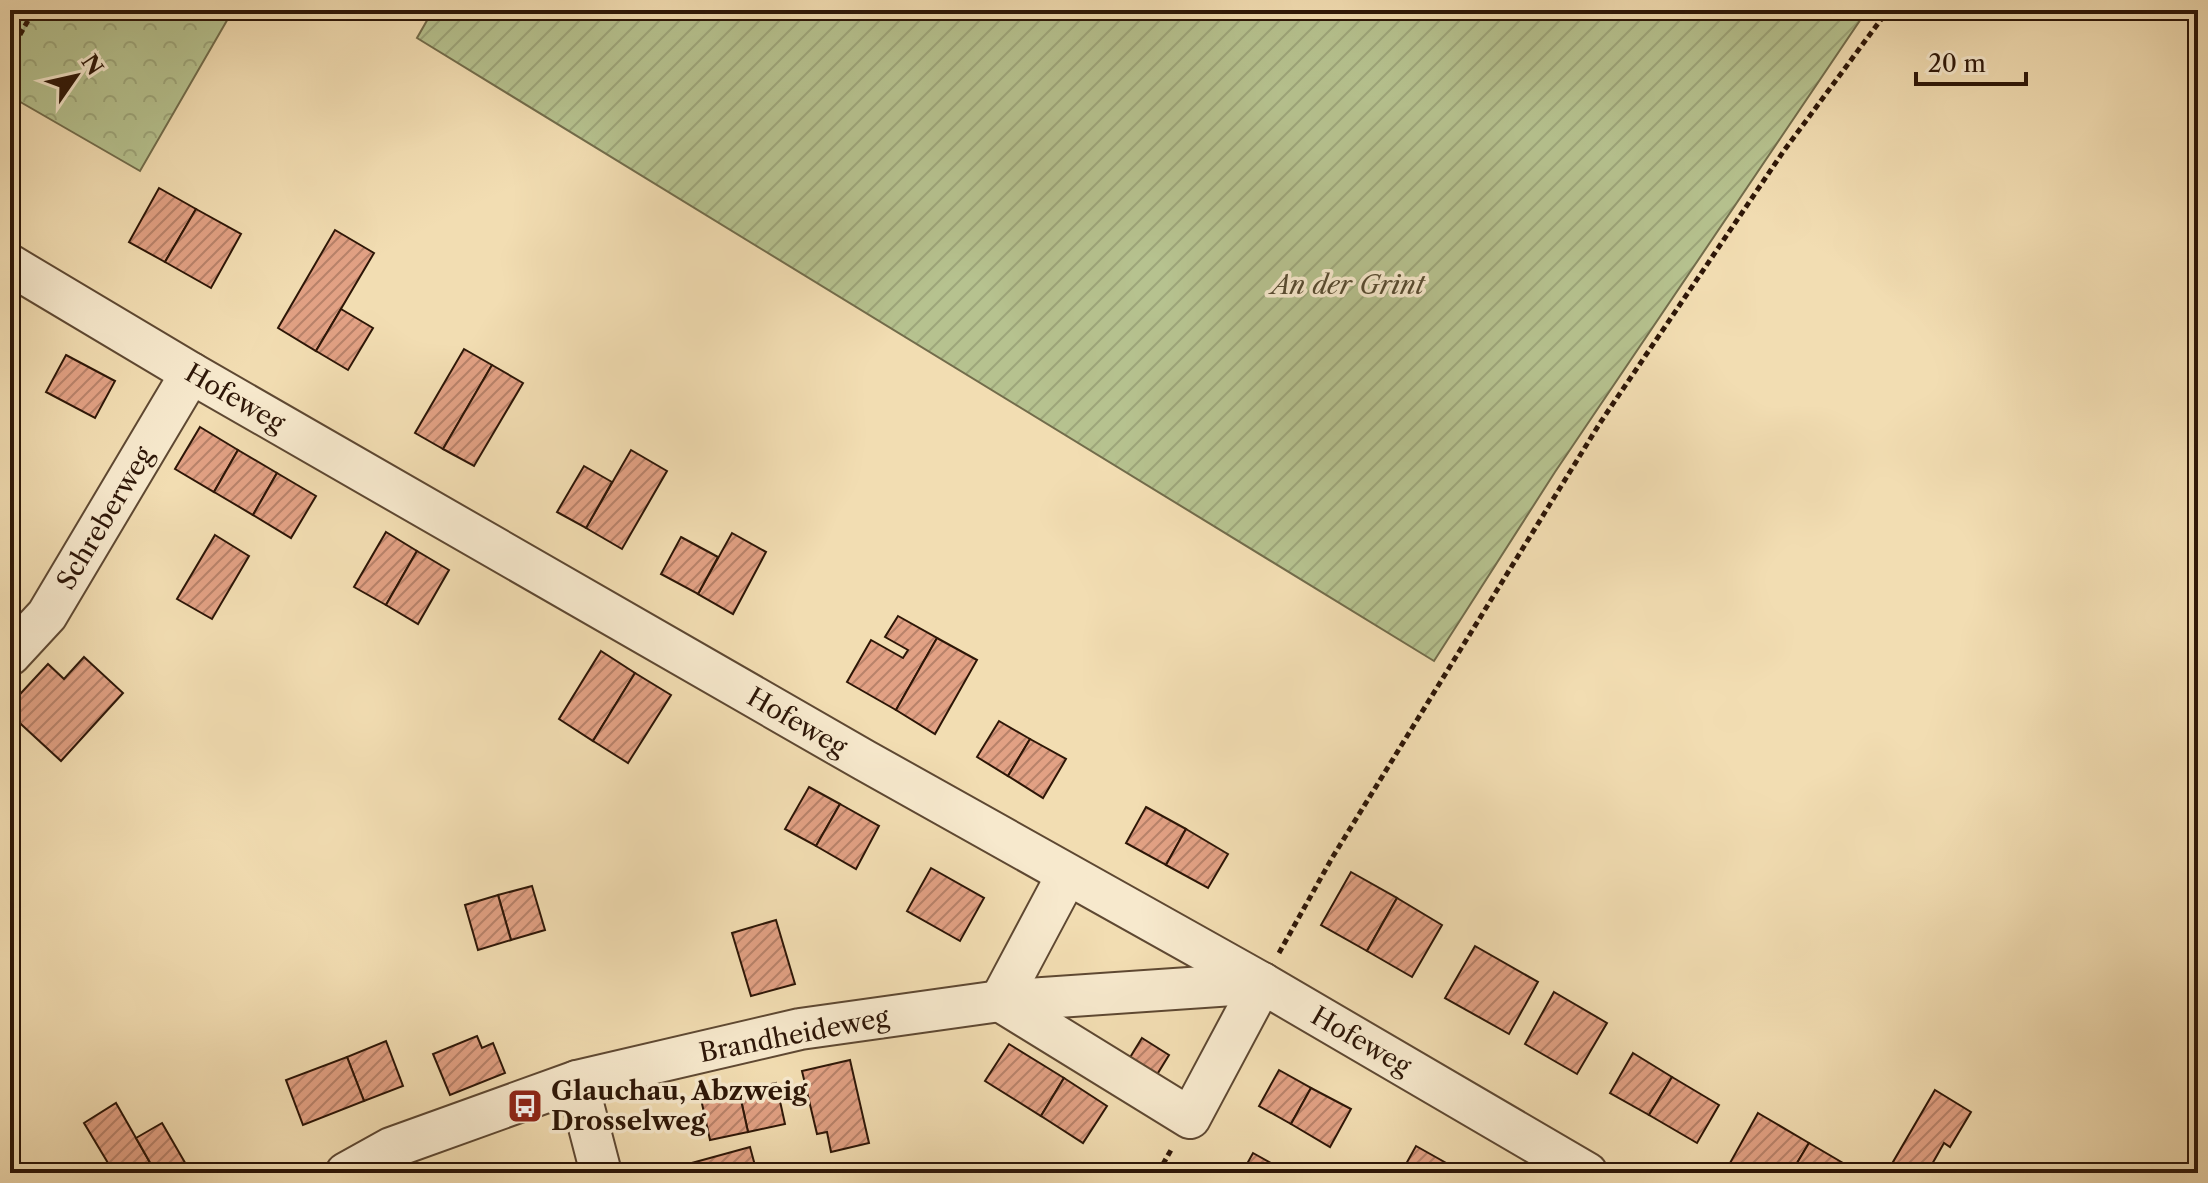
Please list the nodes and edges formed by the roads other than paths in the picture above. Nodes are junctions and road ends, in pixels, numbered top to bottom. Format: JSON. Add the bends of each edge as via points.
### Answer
{"nodes":[{"id":1,"x":10,"y":265,"type":"edge"},
{"id":2,"x":191,"y":373,"type":"junction"},
{"id":3,"x":10,"y":655,"type":"edge"},
{"id":4,"x":1067,"y":875,"type":"junction"},
{"id":5,"x":1262,"y":983,"type":"junction"},
{"id":6,"x":1000,"y":1001,"type":"junction"},
{"id":7,"x":577,"y":1081,"type":"junction"},
{"id":8,"x":346,"y":1173,"type":"edge"},
{"id":9,"x":601,"y":1173,"type":"edge"},
{"id":10,"x":1587,"y":1173,"type":"edge"}],
"edges":[{"from":1,"to":2,"type":"street","name":"Hofeweg"},
{"from":2,"to":3,"type":"street","name":"Schreberweg","via":[[47,615]]},
{"from":2,"to":4,"type":"street","name":"Hofeweg"},
{"from":4,"to":5,"type":"street","name":"Hofeweg"},
{"from":4,"to":6,"type":"street"},
{"from":5,"to":6,"type":"street","name":"Brandheideweg"},
{"from":5,"to":6,"type":"street","via":[[1190,1118]]},
{"from":5,"to":10,"type":"street","name":"Hofeweg"},
{"from":6,"to":7,"type":"street","name":"Brandheideweg","via":[[800,1029]]},
{"from":7,"to":8,"type":"street","name":"Brandheideweg","via":[[391,1148]]},
{"from":7,"to":9,"type":"street"}]}
